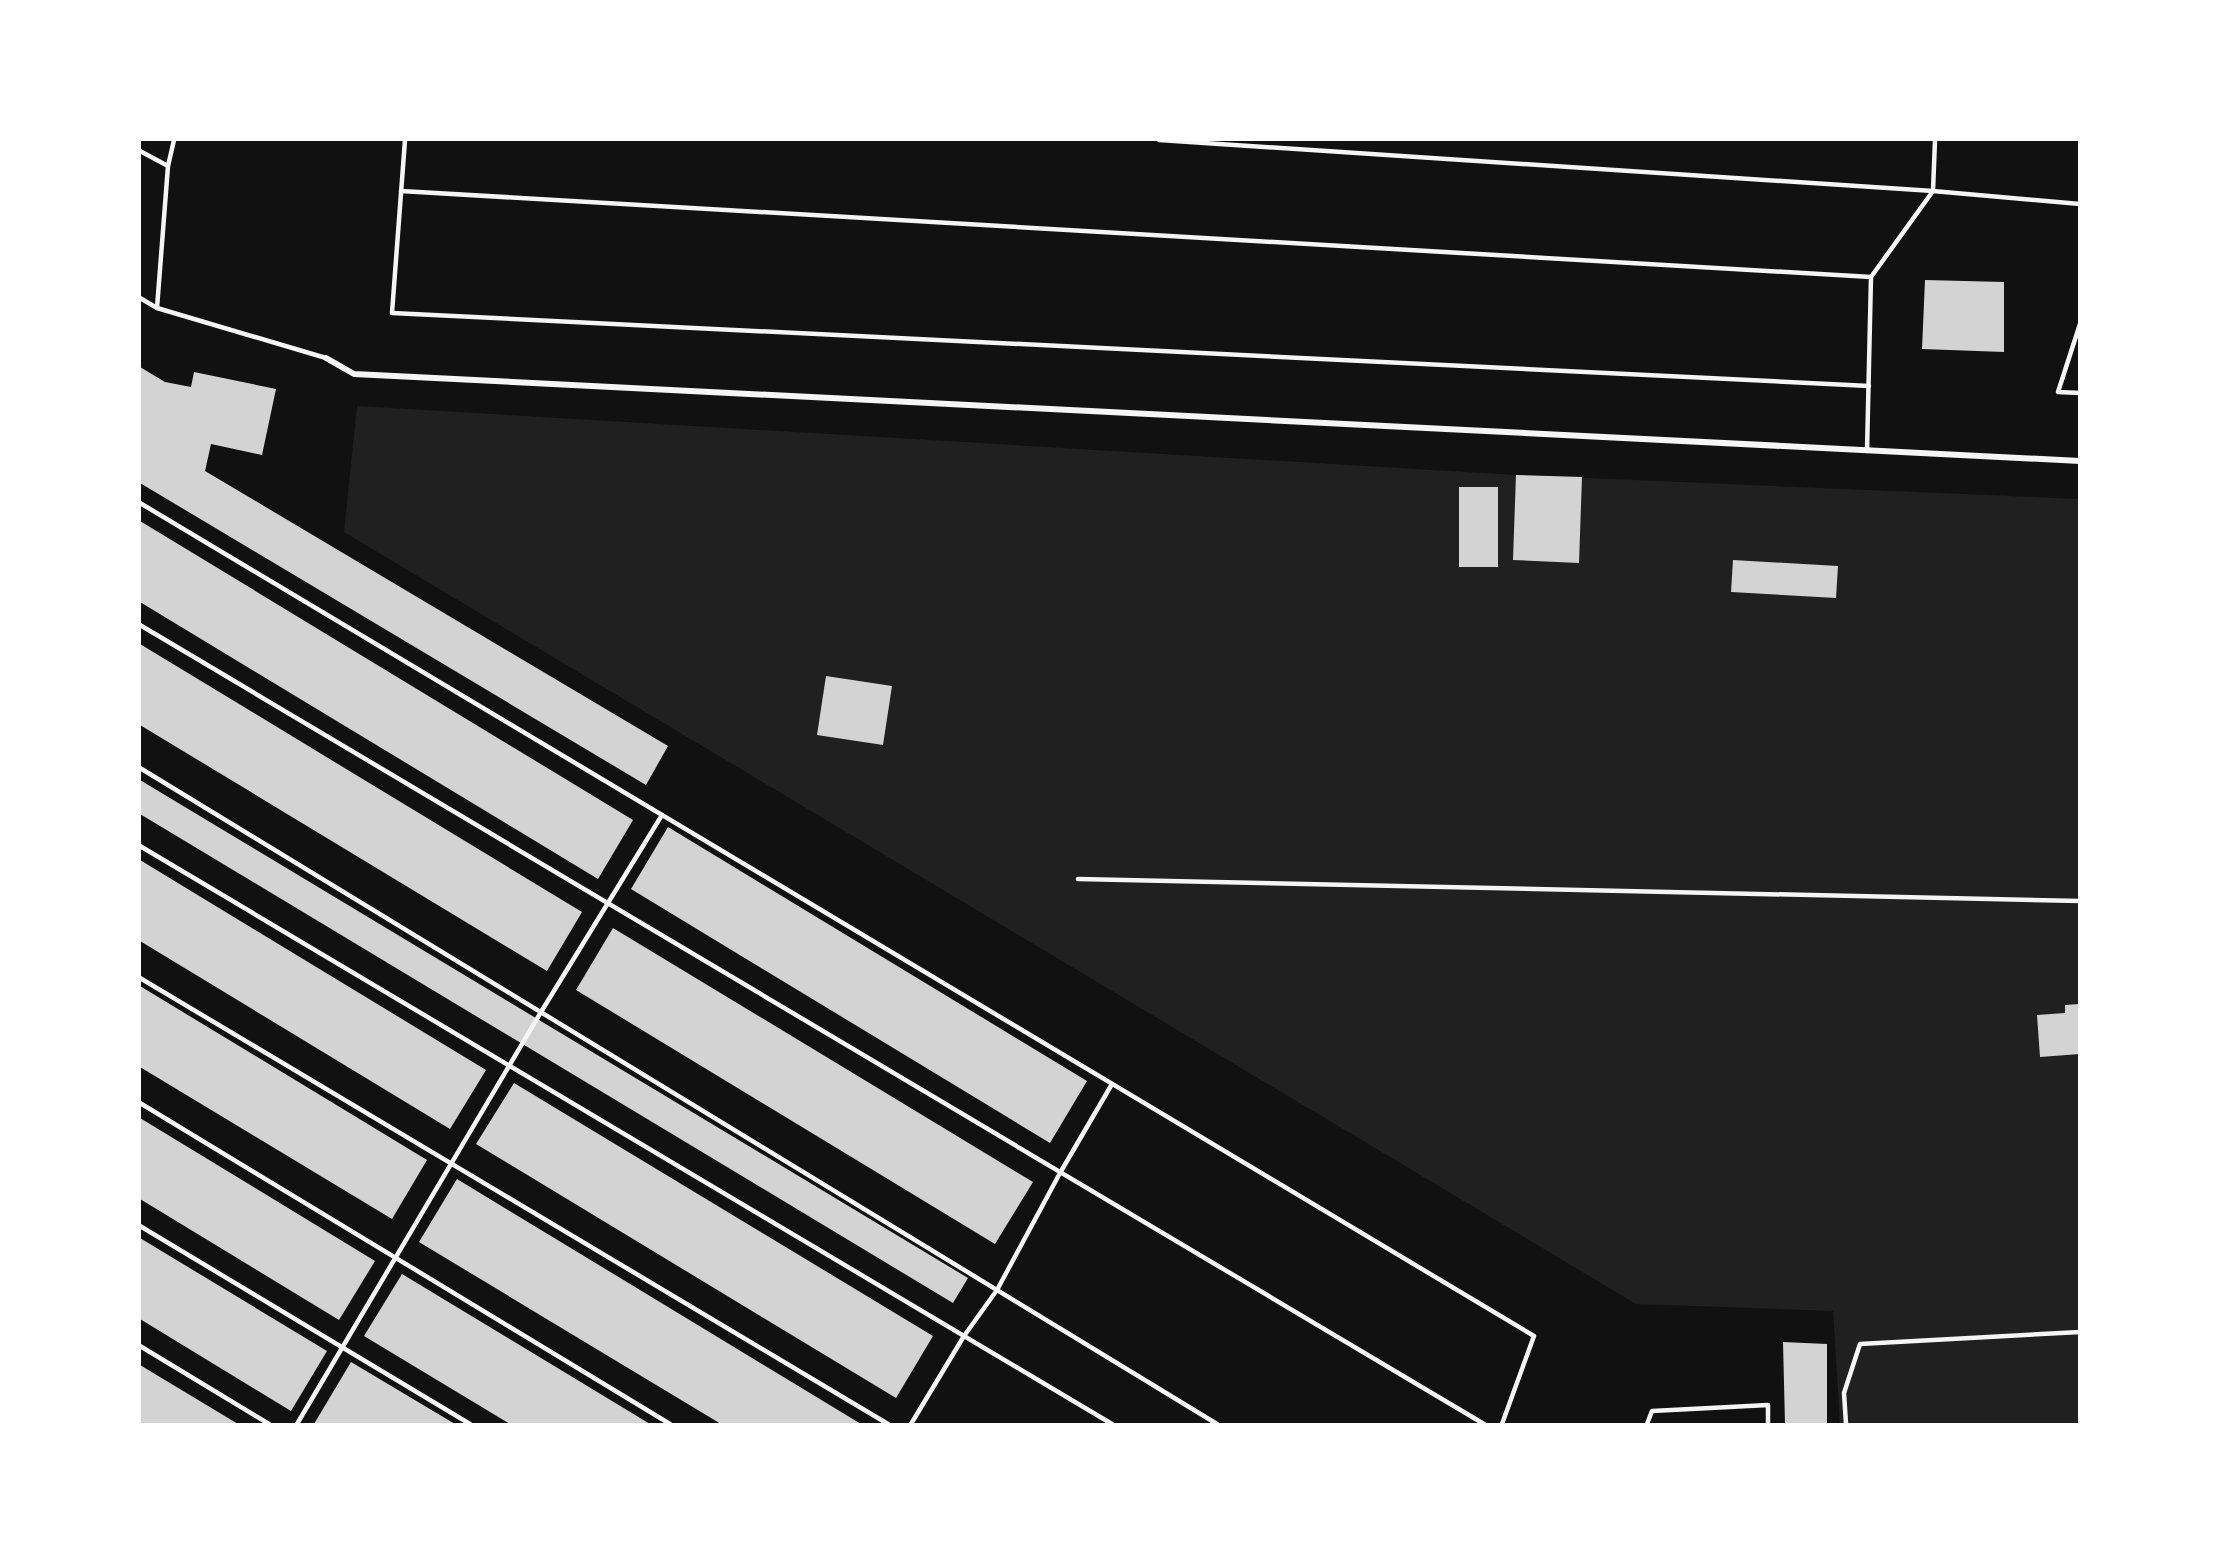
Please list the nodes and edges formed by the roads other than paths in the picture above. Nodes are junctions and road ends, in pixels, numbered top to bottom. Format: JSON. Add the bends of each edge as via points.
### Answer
{"nodes":[{"id":1,"x":174,"y":140,"type":"edge"},
{"id":2,"x":405,"y":140,"type":"edge"},
{"id":3,"x":1159,"y":140,"type":"edge"},
{"id":4,"x":1935,"y":140,"type":"edge"},
{"id":5,"x":140,"y":151,"type":"edge"},
{"id":6,"x":168,"y":166,"type":"junction"},
{"id":7,"x":401,"y":191,"type":"junction"},
{"id":8,"x":1933,"y":191,"type":"junction"},
{"id":9,"x":2079,"y":204,"type":"edge"},
{"id":10,"x":1871,"y":277,"type":"junction"},
{"id":11,"x":140,"y":298,"type":"edge"},
{"id":12,"x":157,"y":308,"type":"junction"},
{"id":13,"x":2079,"y":324,"type":"edge"},
{"id":14,"x":326,"y":358,"type":"joint"},
{"id":15,"x":1869,"y":386,"type":"junction"},
{"id":16,"x":2079,"y":393,"type":"edge"},
{"id":17,"x":1867,"y":451,"type":"junction"},
{"id":18,"x":2079,"y":462,"type":"edge"},
{"id":19,"x":140,"y":503,"type":"edge"},
{"id":20,"x":140,"y":625,"type":"edge"},
{"id":21,"x":140,"y":768,"type":"edge"},
{"id":22,"x":662,"y":815,"type":"junction"},
{"id":23,"x":140,"y":846,"type":"edge"},
{"id":24,"x":1078,"y":879,"type":"dead end"},
{"id":25,"x":2079,"y":901,"type":"edge"},
{"id":26,"x":608,"y":904,"type":"junction"},
{"id":27,"x":140,"y":978,"type":"edge"},
{"id":28,"x":541,"y":1012,"type":"junction"},
{"id":29,"x":509,"y":1066,"type":"junction"},
{"id":30,"x":1112,"y":1084,"type":"junction"},
{"id":31,"x":140,"y":1103,"type":"edge"},
{"id":32,"x":451,"y":1164,"type":"junction"},
{"id":33,"x":1060,"y":1173,"type":"junction"},
{"id":34,"x":140,"y":1226,"type":"edge"},
{"id":35,"x":395,"y":1258,"type":"junction"},
{"id":36,"x":997,"y":1290,"type":"junction"},
{"id":37,"x":2079,"y":1332,"type":"edge"},
{"id":38,"x":964,"y":1336,"type":"junction"},
{"id":39,"x":140,"y":1346,"type":"edge"},
{"id":40,"x":343,"y":1348,"type":"junction"},
{"id":41,"x":269,"y":1425,"type":"edge"},
{"id":42,"x":297,"y":1425,"type":"edge"},
{"id":43,"x":470,"y":1425,"type":"edge"},
{"id":44,"x":670,"y":1425,"type":"edge"},
{"id":45,"x":888,"y":1425,"type":"edge"},
{"id":46,"x":911,"y":1425,"type":"edge"},
{"id":47,"x":1113,"y":1425,"type":"edge"},
{"id":48,"x":1217,"y":1425,"type":"edge"},
{"id":49,"x":1484,"y":1425,"type":"edge"},
{"id":50,"x":1502,"y":1425,"type":"edge"},
{"id":51,"x":1647,"y":1425,"type":"edge"},
{"id":52,"x":1768,"y":1425,"type":"edge"},
{"id":53,"x":1846,"y":1425,"type":"edge"}],
"edges":[{"from":1,"to":6,"type":"lane"},
{"from":2,"to":7,"type":"lane"},
{"from":3,"to":8,"type":"lane"},
{"from":4,"to":8,"type":"lane"},
{"from":5,"to":6,"type":"lane"},
{"from":6,"to":12,"type":"lane"},
{"from":7,"to":10,"type":"lane"},
{"from":7,"to":15,"type":"lane","via":[[392,313]]},
{"from":8,"to":9,"type":"lane"},
{"from":8,"to":10,"type":"lane"},
{"from":10,"to":15,"type":"lane"},
{"from":11,"to":12,"type":"lane"},
{"from":12,"to":14,"type":"lane"},
{"from":13,"to":16,"type":"lane","via":[[2058,392]]},
{"from":14,"to":17,"type":"street","via":[[354,374]]},
{"from":15,"to":17,"type":"lane"},
{"from":17,"to":18,"type":"street"},
{"from":19,"to":22,"type":"lane"},
{"from":20,"to":26,"type":"lane"},
{"from":21,"to":28,"type":"lane"},
{"from":22,"to":26,"type":"lane"},
{"from":22,"to":30,"type":"lane"},
{"from":23,"to":29,"type":"lane"},
{"from":24,"to":25,"type":"lane"},
{"from":26,"to":28,"type":"lane"},
{"from":26,"to":33,"type":"lane"},
{"from":27,"to":32,"type":"lane"},
{"from":28,"to":29,"type":"lane"},
{"from":28,"to":36,"type":"lane"},
{"from":29,"to":32,"type":"lane"},
{"from":29,"to":38,"type":"lane"},
{"from":30,"to":33,"type":"lane"},
{"from":30,"to":50,"type":"lane","via":[[1534,1336]]},
{"from":31,"to":35,"type":"lane"},
{"from":32,"to":35,"type":"lane"},
{"from":32,"to":45,"type":"lane"},
{"from":33,"to":36,"type":"lane"},
{"from":33,"to":49,"type":"lane"},
{"from":34,"to":40,"type":"lane"},
{"from":35,"to":40,"type":"lane"},
{"from":35,"to":44,"type":"lane"},
{"from":36,"to":38,"type":"lane"},
{"from":36,"to":48,"type":"lane"},
{"from":37,"to":53,"type":"lane","via":[[1860,1344],[1844,1393]]},
{"from":38,"to":46,"type":"lane"},
{"from":38,"to":47,"type":"lane"},
{"from":39,"to":41,"type":"lane"},
{"from":40,"to":42,"type":"lane"},
{"from":40,"to":43,"type":"lane"},
{"from":51,"to":52,"type":"lane","via":[[1652,1411],[1768,1405]]}]}
